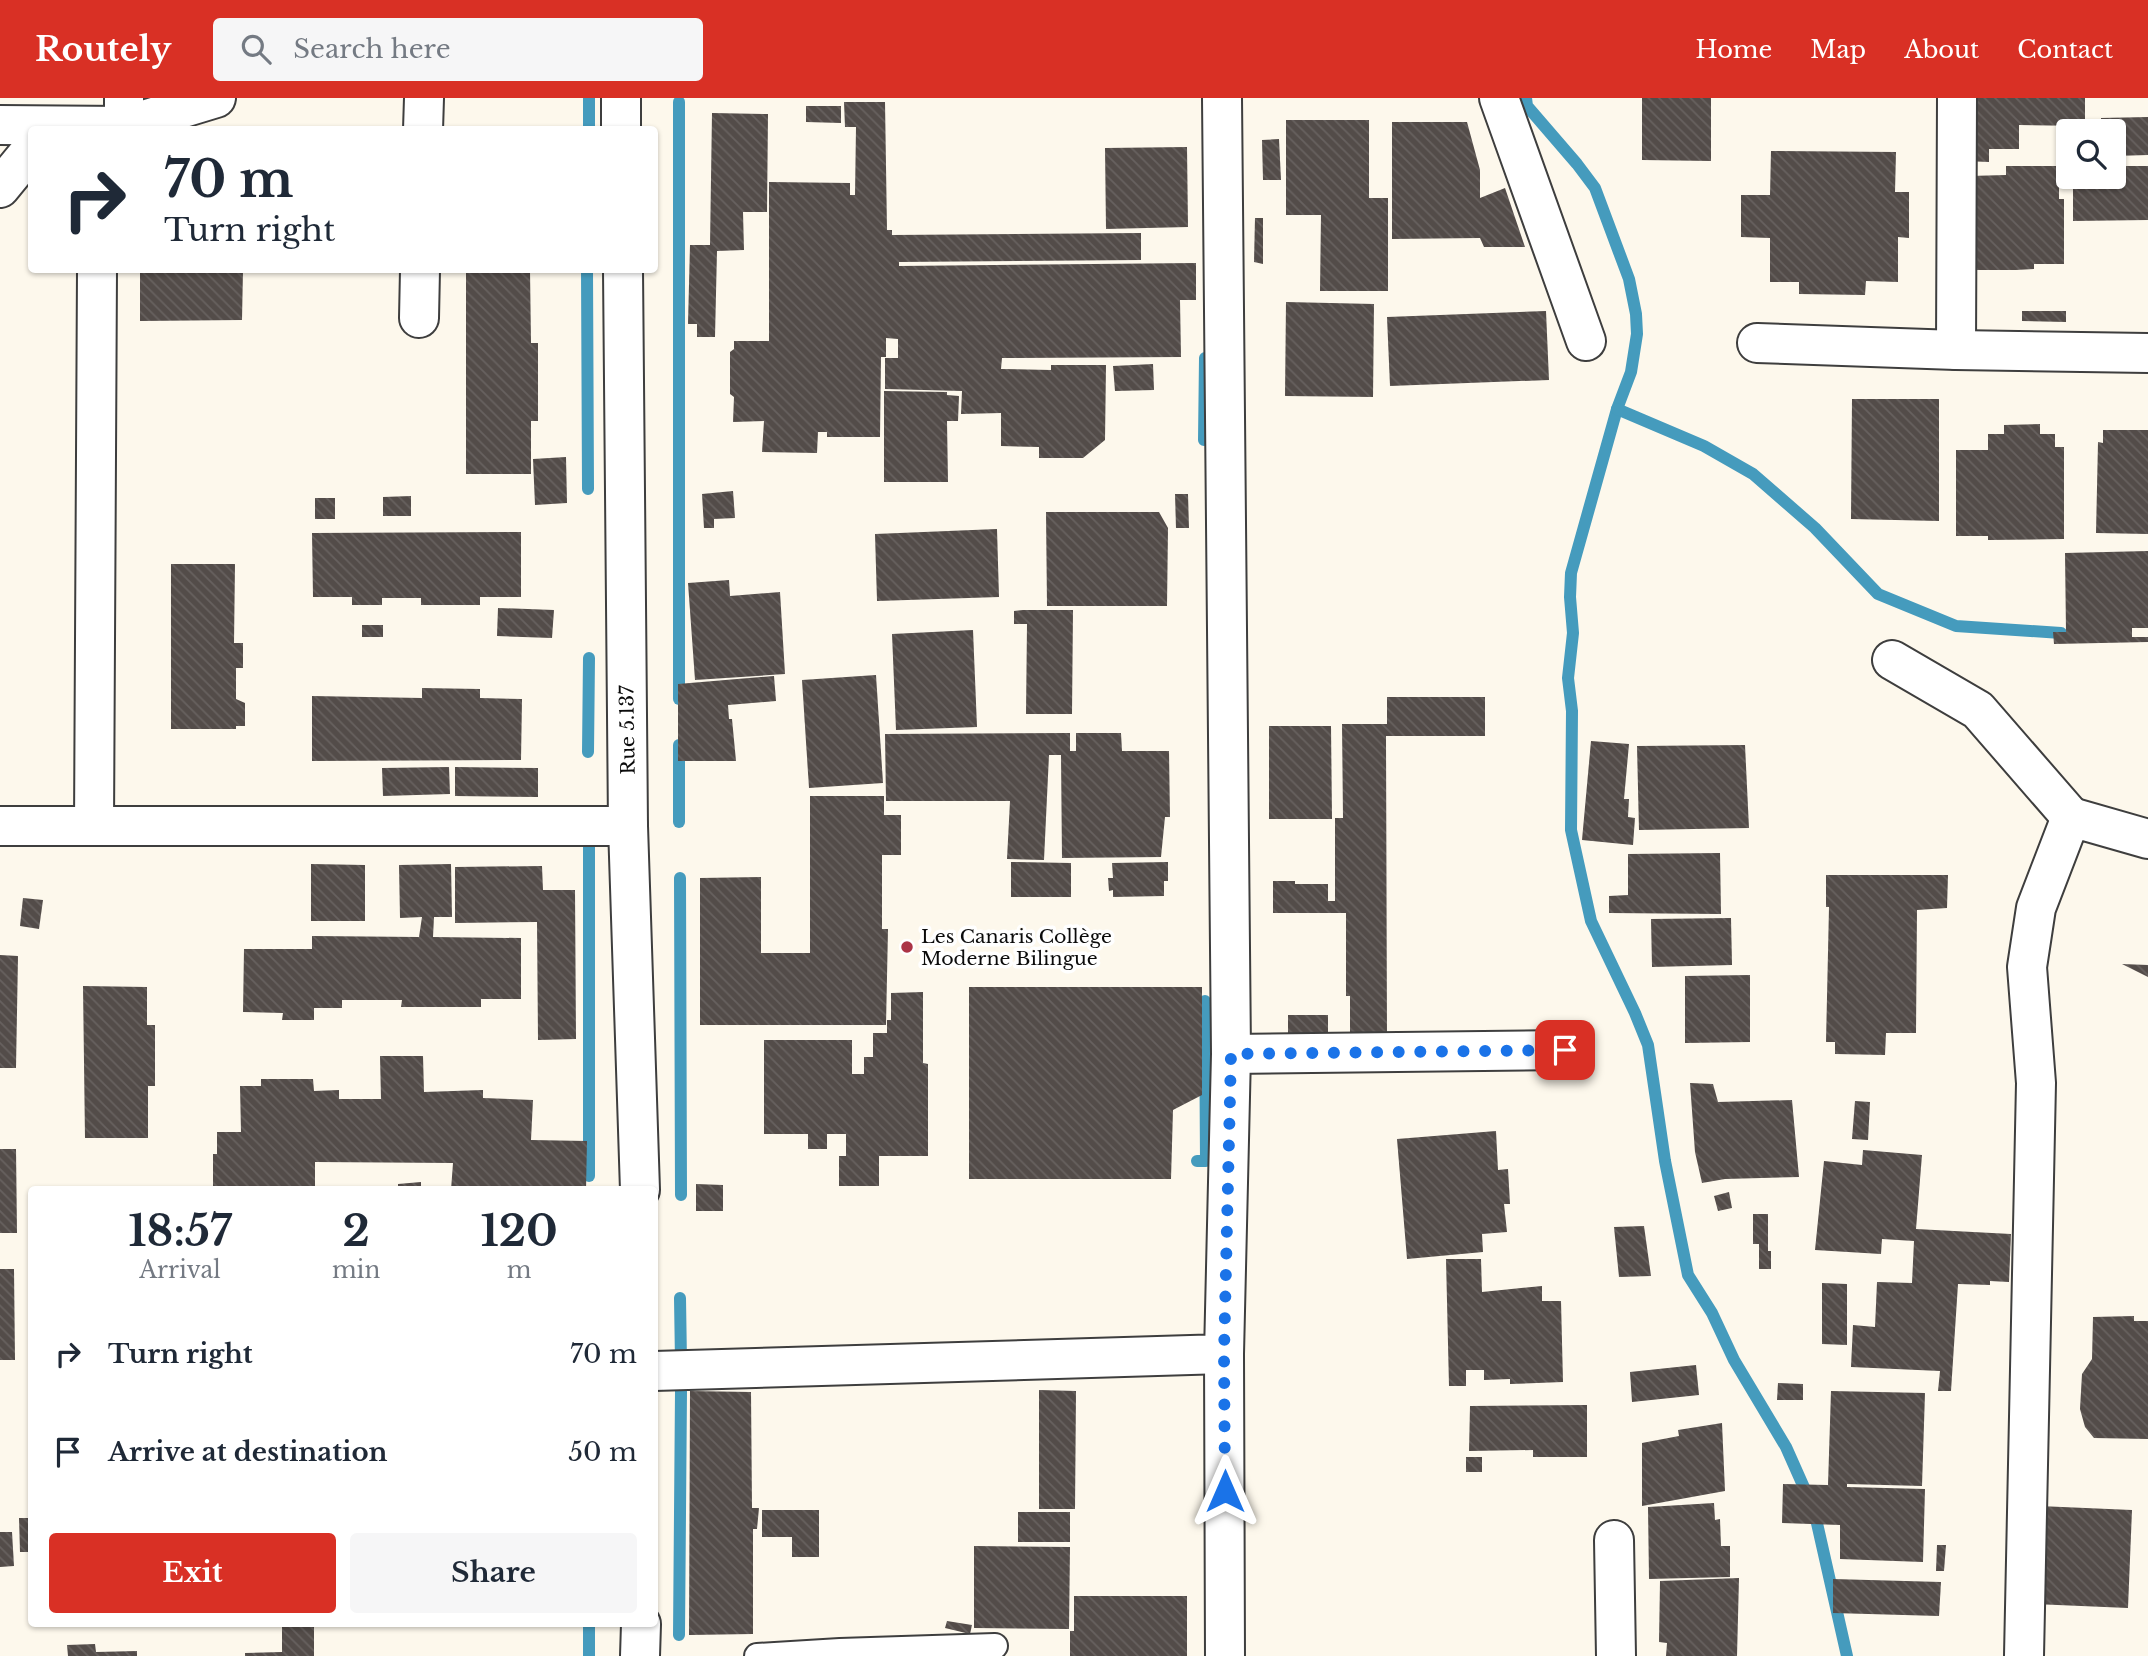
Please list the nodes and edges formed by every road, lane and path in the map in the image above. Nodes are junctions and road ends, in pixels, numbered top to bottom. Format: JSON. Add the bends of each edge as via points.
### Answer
{"nodes":[{"id":1,"x":216,"y":98,"type":"edge"},
{"id":2,"x":424,"y":98,"type":"edge"},
{"id":3,"x":621,"y":98,"type":"edge"},
{"id":4,"x":1222,"y":98,"type":"edge"},
{"id":5,"x":1499,"y":98,"type":"edge"},
{"id":6,"x":1957,"y":98,"type":"edge"},
{"id":7,"x":111,"y":120,"type":"edge"},
{"id":8,"x":0,"y":124,"type":"edge"},
{"id":9,"x":82,"y":126,"type":"edge"},
{"id":10,"x":423,"y":126,"type":"edge"},
{"id":11,"x":621,"y":126,"type":"edge"},
{"id":12,"x":28,"y":131,"type":"edge"},
{"id":13,"x":28,"y":153,"type":"edge"},
{"id":14,"x":0,"y":188,"type":"edge"},
{"id":15,"x":97,"y":273,"type":"edge"},
{"id":16,"x":420,"y":273,"type":"edge"},
{"id":17,"x":622,"y":273,"type":"edge"},
{"id":18,"x":419,"y":318,"type":"dead end"},
{"id":19,"x":1586,"y":341,"type":"dead end"},
{"id":20,"x":1757,"y":343,"type":"dead end"},
{"id":21,"x":1955,"y":350,"type":"junction"},
{"id":22,"x":2148,"y":353,"type":"edge"},
{"id":23,"x":1892,"y":660,"type":"dead end"},
{"id":24,"x":2071,"y":817,"type":"junction"},
{"id":25,"x":0,"y":826,"type":"edge"},
{"id":26,"x":94,"y":826,"type":"junction"},
{"id":27,"x":628,"y":826,"type":"junction"},
{"id":28,"x":2148,"y":839,"type":"edge"},
{"id":29,"x":1565,"y":1050,"type":"dead end"},
{"id":30,"x":1231,"y":1054,"type":"junction"},
{"id":31,"x":640,"y":1186,"type":"edge"},
{"id":32,"x":1224,"y":1354,"type":"junction"},
{"id":33,"x":658,"y":1371,"type":"edge"},
{"id":34,"x":1614,"y":1540,"type":"dead end"},
{"id":35,"x":641,"y":1627,"type":"edge"},
{"id":36,"x":995,"y":1646,"type":"dead end"},
{"id":37,"x":640,"y":1656,"type":"edge"},
{"id":38,"x":757,"y":1656,"type":"edge"},
{"id":39,"x":1226,"y":1656,"type":"edge"},
{"id":40,"x":1616,"y":1656,"type":"edge"},
{"id":41,"x":2024,"y":1656,"type":"edge"}],
"edges":[{"from":1,"to":7,"type":"street"},
{"from":2,"to":10,"type":"street"},
{"from":3,"to":11,"type":"street"},
{"from":4,"to":30,"type":"street"},
{"from":5,"to":19,"type":"street"},
{"from":6,"to":21,"type":"street"},
{"from":7,"to":9,"type":"street"},
{"from":8,"to":12,"type":"street"},
{"from":13,"to":14,"type":"street"},
{"from":15,"to":26,"type":"street"},
{"from":16,"to":18,"type":"street"},
{"from":17,"to":27,"type":"street","name":"Rue 5.137"},
{"from":20,"to":21,"type":"street"},
{"from":21,"to":22,"type":"street"},
{"from":23,"to":24,"type":"street","via":[[1978,710]]},
{"from":24,"to":28,"type":"street"},
{"from":24,"to":41,"type":"street","via":[[2036,908],[2027,967],[2036,1083]]},
{"from":25,"to":26,"type":"street"},
{"from":26,"to":27,"type":"street"},
{"from":27,"to":31,"type":"street","name":"Rue 5.137"},
{"from":29,"to":30,"type":"street"},
{"from":30,"to":32,"type":"street"},
{"from":32,"to":33,"type":"street"},
{"from":32,"to":39,"type":"street"},
{"from":34,"to":40,"type":"street"},
{"from":35,"to":37,"type":"street"},
{"from":36,"to":38,"type":"lane"}]}
